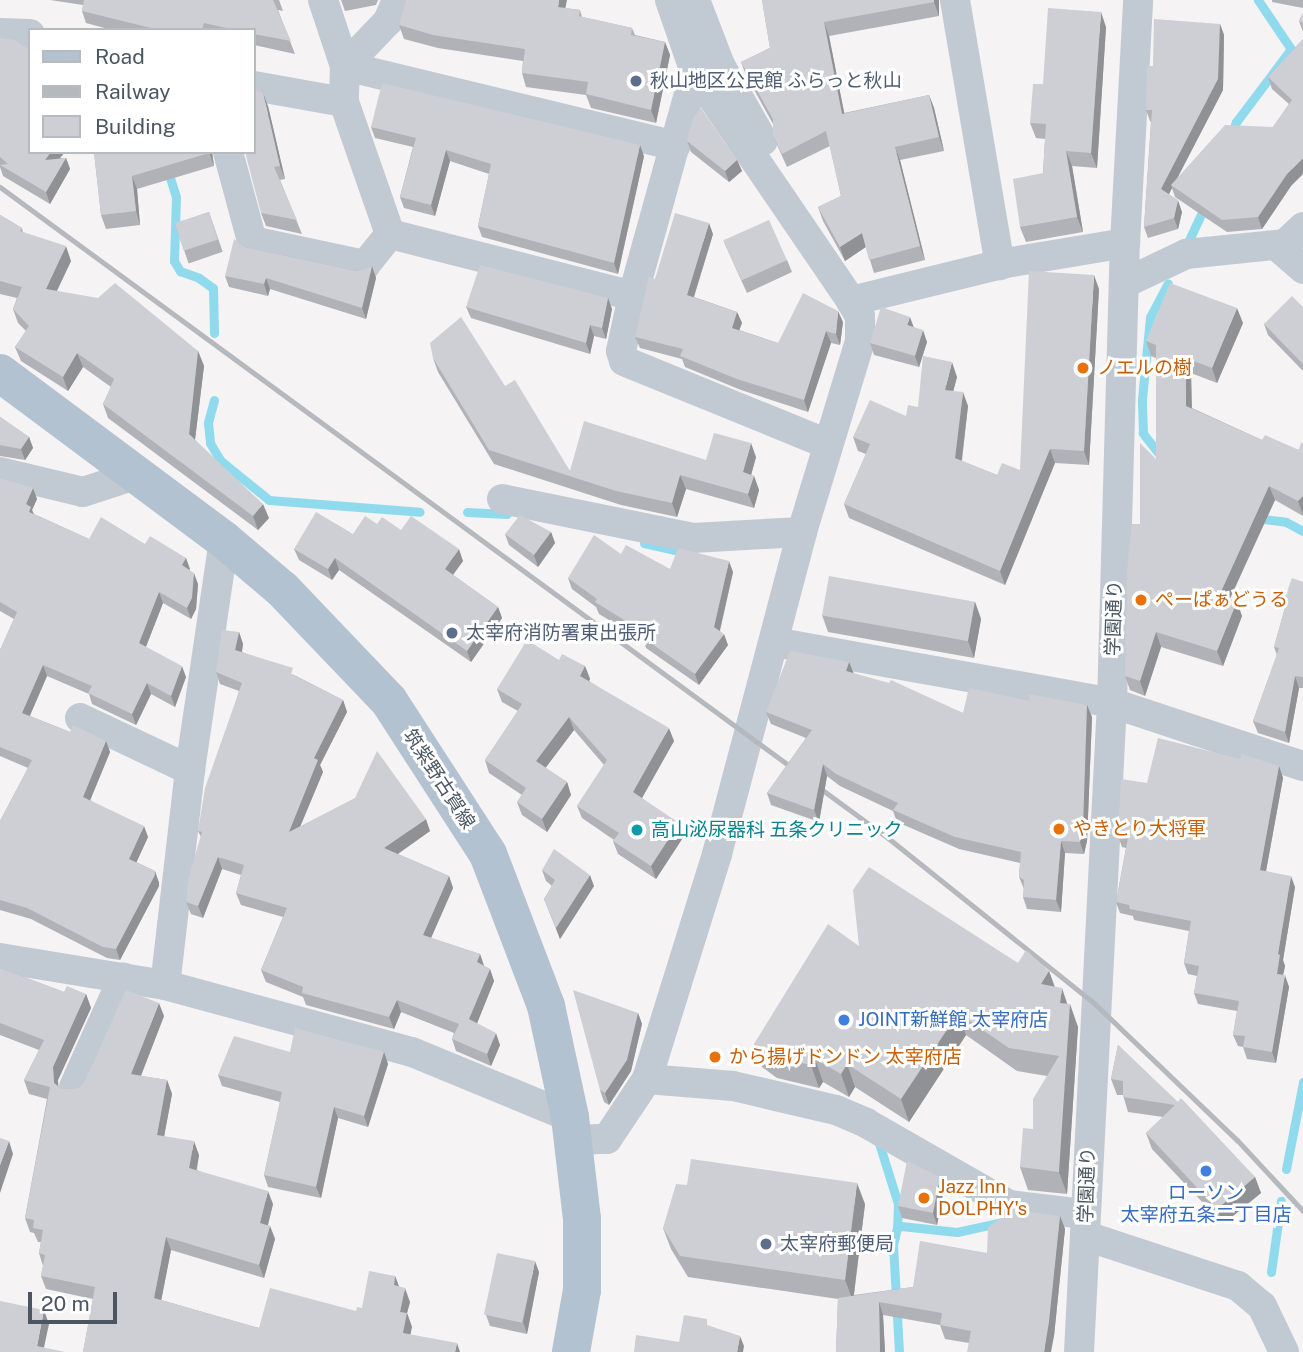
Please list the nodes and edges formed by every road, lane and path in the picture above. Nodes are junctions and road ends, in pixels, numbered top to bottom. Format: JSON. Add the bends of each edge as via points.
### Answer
{"nodes":[{"id":1,"x":323,"y":0,"type":"edge"},
{"id":2,"x":397,"y":0,"type":"edge"},
{"id":3,"x":670,"y":0,"type":"edge"},
{"id":4,"x":695,"y":0,"type":"edge"},
{"id":5,"x":955,"y":0,"type":"edge"},
{"id":6,"x":1138,"y":0,"type":"edge"},
{"id":7,"x":0,"y":33,"type":"edge"},
{"id":8,"x":28,"y":34,"type":"edge"},
{"id":9,"x":345,"y":66,"type":"junction"},
{"id":10,"x":695,"y":72,"type":"junction"},
{"id":11,"x":256,"y":86,"type":"edge"},
{"id":12,"x":344,"y":103,"type":"junction"},
{"id":13,"x":675,"y":146,"type":"junction"},
{"id":14,"x":229,"y":154,"type":"edge"},
{"id":15,"x":1303,"y":228,"type":"edge"},
{"id":16,"x":390,"y":234,"type":"junction"},
{"id":17,"x":1125,"y":243,"type":"junction"},
{"id":18,"x":1277,"y":246,"type":"junction"},
{"id":19,"x":1000,"y":265,"type":"junction"},
{"id":20,"x":1303,"y":269,"type":"edge"},
{"id":21,"x":1125,"y":283,"type":"junction"},
{"id":22,"x":846,"y":294,"type":"junction"},
{"id":23,"x":634,"y":296,"type":"junction"},
{"id":24,"x":0,"y":373,"type":"edge"},
{"id":25,"x":827,"y":444,"type":"junction"},
{"id":26,"x":0,"y":472,"type":"edge"},
{"id":27,"x":138,"y":474,"type":"junction"},
{"id":28,"x":502,"y":499,"type":"dead end"},
{"id":29,"x":802,"y":532,"type":"junction"},
{"id":30,"x":224,"y":540,"type":"junction"},
{"id":31,"x":774,"y":642,"type":"junction"},
{"id":32,"x":1112,"y":704,"type":"junction"},
{"id":33,"x":80,"y":718,"type":"dead end"},
{"id":34,"x":1303,"y":765,"type":"edge"},
{"id":35,"x":190,"y":770,"type":"junction"},
{"id":36,"x":0,"y":958,"type":"edge"},
{"id":37,"x":123,"y":978,"type":"junction"},
{"id":38,"x":165,"y":985,"type":"junction"},
{"id":39,"x":647,"y":1079,"type":"junction"},
{"id":40,"x":74,"y":1087,"type":"edge"},
{"id":41,"x":572,"y":1128,"type":"junction"},
{"id":42,"x":1086,"y":1225,"type":"junction"},
{"id":43,"x":571,"y":1352,"type":"edge"},
{"id":44,"x":1079,"y":1352,"type":"edge"},
{"id":45,"x":1284,"y":1352,"type":"edge"}],
"edges":[{"from":1,"to":9,"type":"street"},
{"from":2,"to":9,"type":"street","via":[[388,21]]},
{"from":3,"to":10,"type":"street"},
{"from":4,"to":22,"type":"street","via":[[720,65]]},
{"from":5,"to":19,"type":"street"},
{"from":6,"to":17,"type":"street","name":"学園通り"},
{"from":7,"to":8,"type":"street"},
{"from":9,"to":12,"type":"street"},
{"from":9,"to":13,"type":"street"},
{"from":10,"to":13,"type":"street"},
{"from":10,"to":22,"type":"street"},
{"from":11,"to":12,"type":"street"},
{"from":12,"to":16,"type":"street"},
{"from":13,"to":23,"type":"street"},
{"from":14,"to":16,"type":"street","via":[[251,240],[365,265]]},
{"from":15,"to":18,"type":"street","via":[[1292,240]]},
{"from":16,"to":23,"type":"street"},
{"from":17,"to":19,"type":"street"},
{"from":17,"to":21,"type":"street","name":"学園通り"},
{"from":18,"to":20,"type":"street"},
{"from":18,"to":21,"type":"street","via":[[1186,254]]},
{"from":19,"to":22,"type":"street"},
{"from":21,"to":32,"type":"street","name":"学園通り"},
{"from":22,"to":25,"type":"street","via":[[860,316],[860,341]]},
{"from":23,"to":25,"type":"street","via":[[621,351],[624,361]]},
{"from":24,"to":27,"type":"main road","name":"筑紫野古賀線"},
{"from":25,"to":29,"type":"street"},
{"from":26,"to":27,"type":"street","via":[[83,492]]},
{"from":27,"to":30,"type":"main road","name":"筑紫野古賀線"},
{"from":28,"to":29,"type":"street","via":[[693,538]]},
{"from":29,"to":31,"type":"street"},
{"from":30,"to":35,"type":"street"},
{"from":30,"to":41,"type":"main road","name":"筑紫野古賀線","via":[[283,590],[389,701],[488,854],[546,1006]]},
{"from":31,"to":32,"type":"street"},
{"from":31,"to":39,"type":"street","via":[[717,854]]},
{"from":32,"to":34,"type":"street"},
{"from":32,"to":42,"type":"street","name":"学園通り"},
{"from":33,"to":35,"type":"street"},
{"from":35,"to":38,"type":"street"},
{"from":36,"to":37,"type":"street"},
{"from":37,"to":38,"type":"street"},
{"from":37,"to":40,"type":"street"},
{"from":38,"to":41,"type":"street","via":[[412,1052]]},
{"from":39,"to":41,"type":"street","via":[[607,1139]]},
{"from":39,"to":42,"type":"street","via":[[733,1086],[836,1110],[1009,1205]]},
{"from":41,"to":43,"type":"main road","name":"筑紫野古賀線","via":[[582,1219],[582,1278]]},
{"from":42,"to":44,"type":"street","name":"学園通り"},
{"from":42,"to":45,"type":"street","via":[[1238,1286],[1262,1306]]}]}
